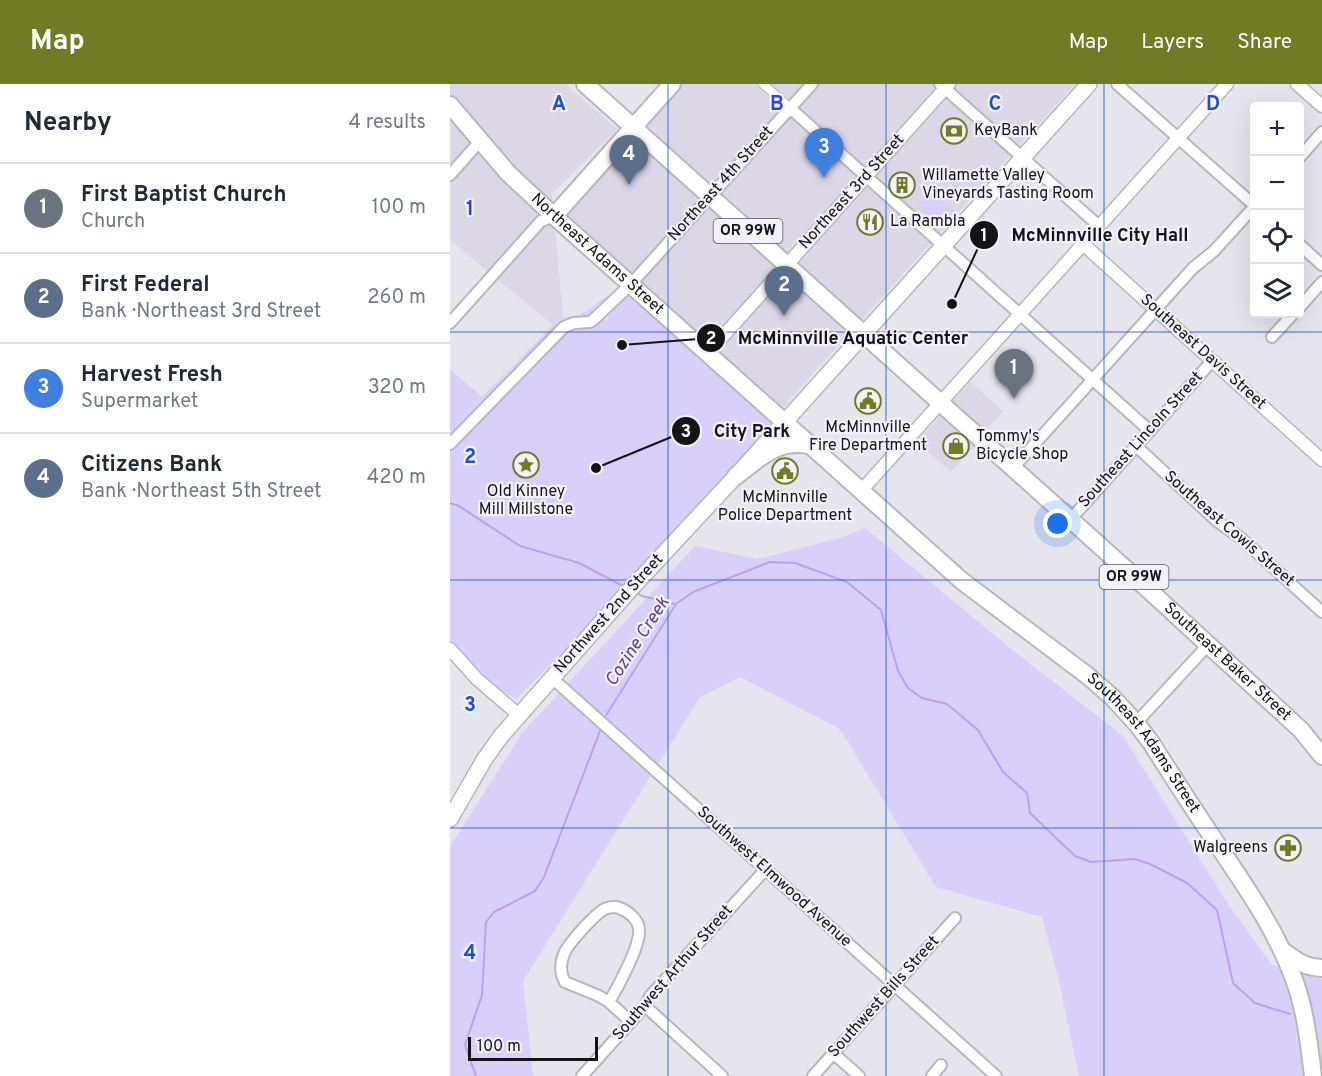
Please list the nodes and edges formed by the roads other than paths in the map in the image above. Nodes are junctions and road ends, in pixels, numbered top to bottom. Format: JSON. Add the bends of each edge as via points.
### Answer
{"nodes":[{"id":1,"x":585,"y":84,"type":"edge"},
{"id":2,"x":672,"y":84,"type":"edge"},
{"id":3,"x":763,"y":84,"type":"edge"},
{"id":4,"x":812,"y":84,"type":"edge"},
{"id":5,"x":1089,"y":84,"type":"edge"},
{"id":6,"x":1118,"y":84,"type":"edge"},
{"id":7,"x":1227,"y":84,"type":"edge"},
{"id":8,"x":1297,"y":84,"type":"edge"},
{"id":9,"x":945,"y":85,"type":"edge"},
{"id":10,"x":450,"y":105,"type":"edge"},
{"id":11,"x":1322,"y":106,"type":"edge"},
{"id":12,"x":790,"y":108,"type":"junction"},
{"id":13,"x":633,"y":128,"type":"junction"},
{"id":14,"x":1322,"y":132,"type":"edge"},
{"id":15,"x":1178,"y":138,"type":"junction"},
{"id":16,"x":481,"y":140,"type":"junction"},
{"id":17,"x":1301,"y":156,"type":"edge"},
{"id":18,"x":1022,"y":158,"type":"junction"},
{"id":19,"x":450,"y":175,"type":"edge"},
{"id":20,"x":867,"y":176,"type":"junction"},
{"id":21,"x":710,"y":197,"type":"junction"},
{"id":22,"x":1250,"y":202,"type":"edge"},
{"id":23,"x":1250,"y":210,"type":"edge"},
{"id":24,"x":554,"y":216,"type":"junction"},
{"id":25,"x":1099,"y":226,"type":"junction"},
{"id":26,"x":1083,"y":244,"type":"junction"},
{"id":27,"x":943,"y":246,"type":"junction"},
{"id":28,"x":1304,"y":249,"type":"edge"},
{"id":29,"x":787,"y":265,"type":"junction"},
{"id":30,"x":1322,"y":265,"type":"edge"},
{"id":31,"x":1322,"y":282,"type":"edge"},
{"id":32,"x":630,"y":285,"type":"junction"},
{"id":33,"x":1304,"y":302,"type":"edge"},
{"id":34,"x":1155,"y":309,"type":"junction"},
{"id":35,"x":1020,"y":315,"type":"junction"},
{"id":36,"x":1289,"y":318,"type":"edge"},
{"id":37,"x":450,"y":322,"type":"edge"},
{"id":38,"x":863,"y":334,"type":"junction"},
{"id":39,"x":1272,"y":337,"type":"dead end"},
{"id":40,"x":707,"y":354,"type":"junction"},
{"id":41,"x":1212,"y":361,"type":"junction"},
{"id":42,"x":1093,"y":380,"type":"junction"},
{"id":43,"x":940,"y":403,"type":"junction"},
{"id":44,"x":784,"y":422,"type":"junction"},
{"id":45,"x":1150,"y":431,"type":"junction"},
{"id":46,"x":450,"y":444,"type":"edge"},
{"id":47,"x":809,"y":445,"type":"junction"},
{"id":48,"x":1136,"y":446,"type":"junction"},
{"id":49,"x":1322,"y":460,"type":"edge"},
{"id":50,"x":1013,"y":468,"type":"junction"},
{"id":51,"x":736,"y":476,"type":"junction"},
{"id":52,"x":861,"y":491,"type":"junction"},
{"id":53,"x":1071,"y":520,"type":"junction"},
{"id":54,"x":1322,"y":612,"type":"edge"},
{"id":55,"x":1208,"y":645,"type":"junction"},
{"id":56,"x":450,"y":649,"type":"edge"},
{"id":57,"x":552,"y":678,"type":"junction"},
{"id":58,"x":519,"y":715,"type":"junction"},
{"id":59,"x":1136,"y":723,"type":"junction"},
{"id":60,"x":1322,"y":756,"type":"edge"},
{"id":61,"x":450,"y":819,"type":"edge"},
{"id":62,"x":765,"y":870,"type":"junction"},
{"id":63,"x":955,"y":918,"type":"dead end"},
{"id":64,"x":1282,"y":951,"type":"junction"},
{"id":65,"x":1322,"y":968,"type":"edge"},
{"id":66,"x":894,"y":985,"type":"junction"},
{"id":67,"x":609,"y":1002,"type":"junction"},
{"id":68,"x":645,"y":1006,"type":"junction"},
{"id":69,"x":631,"y":1022,"type":"junction"},
{"id":70,"x":833,"y":1053,"type":"junction"},
{"id":71,"x":941,"y":1065,"type":"dead end"},
{"id":72,"x":582,"y":1076,"type":"edge"},
{"id":73,"x":722,"y":1076,"type":"edge"},
{"id":74,"x":813,"y":1076,"type":"edge"},
{"id":75,"x":859,"y":1076,"type":"edge"},
{"id":76,"x":932,"y":1076,"type":"edge"},
{"id":77,"x":996,"y":1076,"type":"edge"},
{"id":78,"x":1313,"y":1076,"type":"edge"}],
"edges":[{"from":1,"to":13,"type":"main road","number":"OR 99W"},
{"from":2,"to":13,"type":"main road"},
{"from":3,"to":12,"type":"street"},
{"from":4,"to":12,"type":"street","name":"Northeast 4th Street"},
{"from":5,"to":18,"type":"main road","name":"Northwest 2nd Street"},
{"from":6,"to":15,"type":"street"},
{"from":7,"to":15,"type":"street"},
{"from":8,"to":11,"type":"street"},
{"from":9,"to":18,"type":"street"},
{"from":9,"to":20,"type":"street","name":"Northeast 3rd Street"},
{"from":10,"to":16,"type":"main road","name":"Northeast Adams Street"},
{"from":12,"to":20,"type":"street"},
{"from":12,"to":21,"type":"street","name":"Northeast 4th Street"},
{"from":13,"to":21,"type":"main road","number":"OR 99W"},
{"from":13,"to":24,"type":"main road"},
{"from":14,"to":17,"type":"street"},
{"from":15,"to":22,"type":"street"},
{"from":15,"to":25,"type":"street"},
{"from":16,"to":19,"type":"street"},
{"from":16,"to":24,"type":"main road","name":"Northeast Adams Street","via":[[508,173]]},
{"from":18,"to":25,"type":"street"},
{"from":18,"to":27,"type":"main road","name":"Northwest 2nd Street"},
{"from":20,"to":27,"type":"street"},
{"from":20,"to":29,"type":"street","name":"Northeast 3rd Street"},
{"from":21,"to":29,"type":"main road","number":"OR 99W"},
{"from":21,"to":32,"type":"street","name":"Northeast 4th Street"},
{"from":23,"to":34,"type":"street"},
{"from":24,"to":32,"type":"main road","name":"Northeast Adams Street"},
{"from":24,"to":37,"type":"street","via":[[541,221]]},
{"from":25,"to":26,"type":"street"},
{"from":26,"to":34,"type":"street","name":"Southeast Davis Street"},
{"from":26,"to":35,"type":"street"},
{"from":27,"to":35,"type":"street"},
{"from":27,"to":38,"type":"main road","name":"Northwest 2nd Street"},
{"from":28,"to":30,"type":"street"},
{"from":29,"to":38,"type":"main road","number":"OR 99W"},
{"from":29,"to":40,"type":"street","name":"Northeast 3rd Street"},
{"from":31,"to":33,"type":"street"},
{"from":32,"to":40,"type":"main road","name":"Northeast Adams Street"},
{"from":32,"to":46,"type":"street","name":"Northeast 4th Street","via":[[590,322],[564,327]]},
{"from":34,"to":41,"type":"street","name":"Southeast Davis Street"},
{"from":34,"to":42,"type":"street"},
{"from":35,"to":42,"type":"street"},
{"from":35,"to":43,"type":"street"},
{"from":36,"to":39,"type":"street"},
{"from":38,"to":43,"type":"main road","number":"OR 99W"},
{"from":38,"to":44,"type":"main road","name":"Northwest 2nd Street"},
{"from":40,"to":44,"type":"main road","name":"Northeast Adams Street"},
{"from":41,"to":45,"type":"street","name":"Southeast Lincoln Street"},
{"from":41,"to":49,"type":"street","name":"Southeast Davis Street"},
{"from":42,"to":45,"type":"street"},
{"from":42,"to":50,"type":"street"},
{"from":43,"to":50,"type":"main road","name":"Southeast Baker Street","number":"OR 99W"},
{"from":43,"to":52,"type":"street"},
{"from":44,"to":47,"type":"main road","name":"Northeast Adams Street"},
{"from":44,"to":51,"type":"main road","name":"Northwest 2nd Street"},
{"from":45,"to":48,"type":"street","name":"Southeast Lincoln Street"},
{"from":47,"to":51,"type":"main road","via":[[783,445]]},
{"from":47,"to":52,"type":"main road","name":"Northeast Adams Street"},
{"from":48,"to":53,"type":"street","name":"Southeast Lincoln Street"},
{"from":48,"to":54,"type":"street","name":"Southeast Cowls Street"},
{"from":50,"to":53,"type":"main road","name":"Southeast Baker Street","number":"OR 99W"},
{"from":51,"to":57,"type":"main road","name":"Northwest 2nd Street"},
{"from":52,"to":59,"type":"main road","name":"Southeast Adams Street","via":[[962,581],[1088,676]]},
{"from":53,"to":55,"type":"main road","name":"Southeast Baker Street","number":"OR 99W"},
{"from":55,"to":59,"type":"street"},
{"from":55,"to":60,"type":"main road","name":"Southeast Baker Street","number":"OR 99W","via":[[1301,730]]},
{"from":56,"to":58,"type":"street","via":[[477,679]]},
{"from":57,"to":58,"type":"main road","name":"Northwest 2nd Street"},
{"from":57,"to":62,"type":"street","name":"Southwest Elmwood Avenue"},
{"from":58,"to":61,"type":"main road","name":"Northwest 2nd Street","via":[[484,760]]},
{"from":59,"to":64,"type":"main road","name":"Southeast Adams Street","via":[[1254,899]]},
{"from":62,"to":66,"type":"street","name":"Southwest Elmwood Avenue"},
{"from":62,"to":68,"type":"street","name":"Southwest Arthur Street"},
{"from":63,"to":66,"type":"street","name":"Southwest Bills Street"},
{"from":64,"to":65,"type":"main road","via":[[1311,968]]},
{"from":64,"to":78,"type":"main road","name":"Southeast Adams Street","via":[[1303,1008]]},
{"from":66,"to":70,"type":"street","name":"Southwest Bills Street"},
{"from":66,"to":77,"type":"street","name":"Southwest Elmwood Avenue"},
{"from":67,"to":67,"type":"street","via":[[627,971],[640,931],[637,922],[616,907],[596,915],[572,942],[564,953],[561,972],[565,982]]},
{"from":67,"to":69,"type":"street"},
{"from":68,"to":69,"type":"street","name":"Southwest Arthur Street"},
{"from":68,"to":73,"type":"street"},
{"from":69,"to":72,"type":"street","name":"Southwest Arthur Street"},
{"from":70,"to":74,"type":"street","name":"Southwest Bills Street"},
{"from":70,"to":75,"type":"street"},
{"from":71,"to":76,"type":"street"}]}
